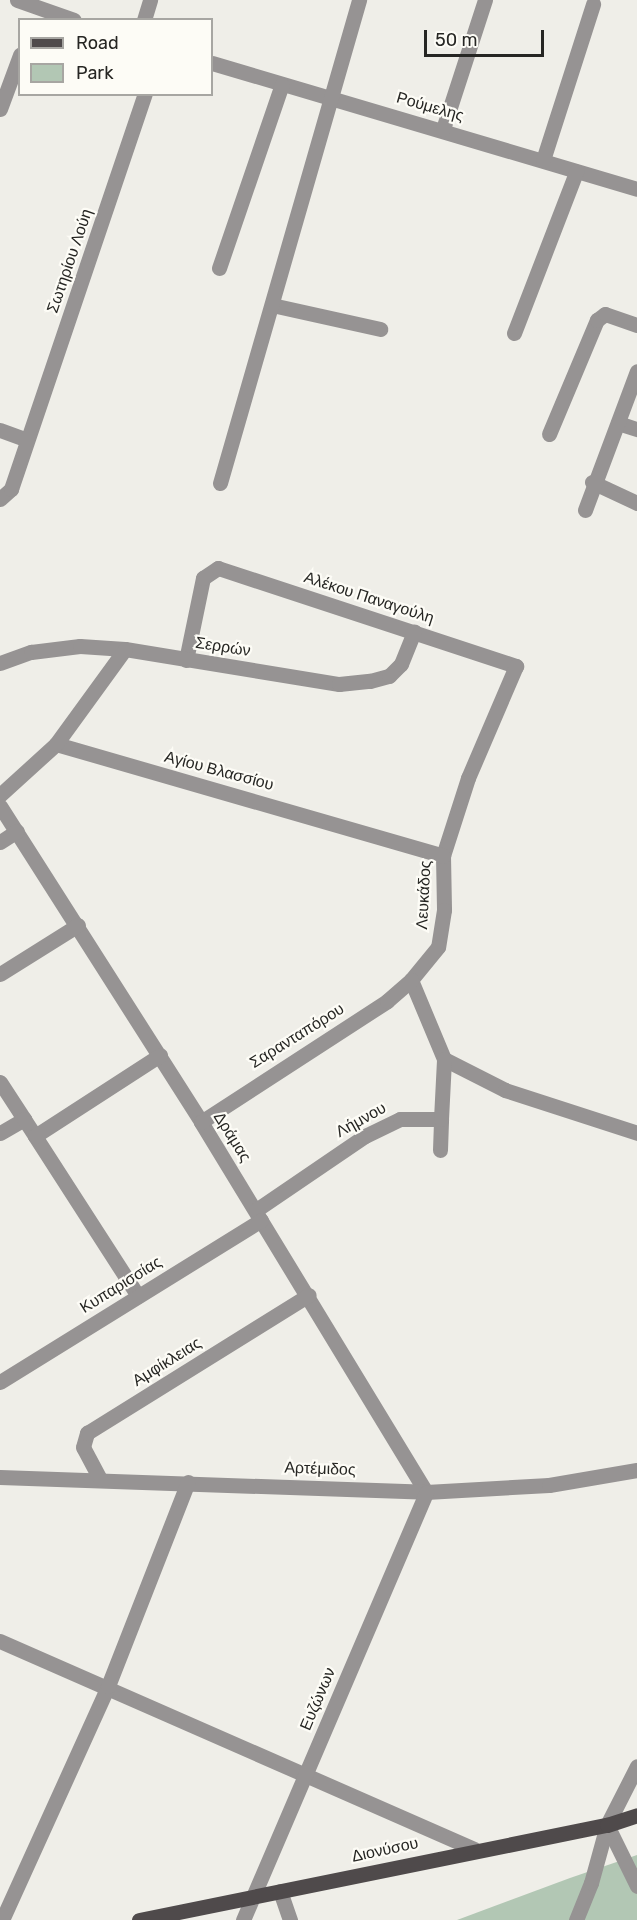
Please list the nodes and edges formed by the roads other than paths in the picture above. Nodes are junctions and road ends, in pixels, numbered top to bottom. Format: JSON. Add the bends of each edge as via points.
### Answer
{"nodes":[{"id":1,"x":16,"y":0,"type":"edge"},
{"id":2,"x":150,"y":0,"type":"edge"},
{"id":3,"x":359,"y":0,"type":"edge"},
{"id":4,"x":485,"y":0,"type":"edge"},
{"id":5,"x":594,"y":4,"type":"dead end"},
{"id":6,"x":34,"y":13,"type":"edge"},
{"id":7,"x":63,"y":18,"type":"edge"},
{"id":8,"x":145,"y":18,"type":"edge"},
{"id":9,"x":18,"y":60,"type":"edge"},
{"id":10,"x":213,"y":63,"type":"edge"},
{"id":11,"x":282,"y":84,"type":"junction"},
{"id":12,"x":144,"y":96,"type":"edge"},
{"id":13,"x":332,"y":98,"type":"junction"},
{"id":14,"x":0,"y":109,"type":"edge"},
{"id":15,"x":443,"y":129,"type":"junction"},
{"id":16,"x":543,"y":160,"type":"junction"},
{"id":17,"x":576,"y":172,"type":"junction"},
{"id":18,"x":637,"y":189,"type":"edge"},
{"id":19,"x":219,"y":268,"type":"dead end"},
{"id":20,"x":272,"y":305,"type":"junction"},
{"id":21,"x":637,"y":325,"type":"edge"},
{"id":22,"x":380,"y":329,"type":"dead end"},
{"id":23,"x":514,"y":333,"type":"dead end"},
{"id":24,"x":637,"y":371,"type":"edge"},
{"id":25,"x":618,"y":423,"type":"junction"},
{"id":26,"x":637,"y":429,"type":"edge"},
{"id":27,"x":0,"y":430,"type":"edge"},
{"id":28,"x":549,"y":434,"type":"dead end"},
{"id":29,"x":25,"y":438,"type":"junction"},
{"id":30,"x":592,"y":482,"type":"junction"},
{"id":31,"x":220,"y":483,"type":"dead end"},
{"id":32,"x":0,"y":499,"type":"edge"},
{"id":33,"x":637,"y":503,"type":"edge"},
{"id":34,"x":585,"y":510,"type":"dead end"},
{"id":35,"x":414,"y":631,"type":"junction"},
{"id":36,"x":125,"y":649,"type":"junction"},
{"id":37,"x":186,"y":660,"type":"junction"},
{"id":38,"x":0,"y":663,"type":"edge"},
{"id":39,"x":516,"y":666,"type":"joint"},
{"id":40,"x":56,"y":744,"type":"junction"},
{"id":41,"x":0,"y":795,"type":"edge"},
{"id":42,"x":0,"y":806,"type":"edge"},
{"id":43,"x":17,"y":831,"type":"junction"},
{"id":44,"x":0,"y":842,"type":"edge"},
{"id":45,"x":443,"y":856,"type":"junction"},
{"id":46,"x":78,"y":925,"type":"junction"},
{"id":47,"x":0,"y":974,"type":"edge"},
{"id":48,"x":411,"y":980,"type":"junction"},
{"id":49,"x":160,"y":1055,"type":"junction"},
{"id":50,"x":444,"y":1059,"type":"junction"},
{"id":51,"x":0,"y":1082,"type":"edge"},
{"id":52,"x":24,"y":1119,"type":"junction"},
{"id":53,"x":441,"y":1119,"type":"junction"},
{"id":54,"x":201,"y":1122,"type":"junction"},
{"id":55,"x":0,"y":1132,"type":"edge"},
{"id":56,"x":637,"y":1133,"type":"edge"},
{"id":57,"x":35,"y":1136,"type":"junction"},
{"id":58,"x":440,"y":1150,"type":"dead end"},
{"id":59,"x":259,"y":1215,"type":"junction"},
{"id":60,"x":138,"y":1296,"type":"junction"},
{"id":61,"x":309,"y":1296,"type":"junction"},
{"id":62,"x":0,"y":1382,"type":"edge"},
{"id":63,"x":637,"y":1470,"type":"edge"},
{"id":64,"x":0,"y":1477,"type":"edge"},
{"id":65,"x":100,"y":1479,"type":"junction"},
{"id":66,"x":188,"y":1482,"type":"junction"},
{"id":67,"x":426,"y":1492,"type":"junction"},
{"id":68,"x":0,"y":1641,"type":"edge"},
{"id":69,"x":108,"y":1686,"type":"junction"},
{"id":70,"x":637,"y":1766,"type":"edge"},
{"id":71,"x":305,"y":1774,"type":"junction"},
{"id":72,"x":637,"y":1815,"type":"edge"},
{"id":73,"x":607,"y":1825,"type":"junction"},
{"id":74,"x":474,"y":1849,"type":"junction"},
{"id":75,"x":637,"y":1886,"type":"edge"},
{"id":76,"x":280,"y":1891,"type":"junction"},
{"id":77,"x":252,"y":1897,"type":"junction"},
{"id":78,"x":2,"y":1920,"type":"edge"},
{"id":79,"x":140,"y":1920,"type":"edge"},
{"id":80,"x":243,"y":1920,"type":"edge"},
{"id":81,"x":290,"y":1920,"type":"edge"},
{"id":82,"x":576,"y":1920,"type":"edge"}],
"edges":[{"from":1,"to":6,"type":"street"},
{"from":2,"to":8,"type":"street"},
{"from":3,"to":13,"type":"street"},
{"from":4,"to":15,"type":"street"},
{"from":5,"to":16,"type":"street"},
{"from":6,"to":7,"type":"street"},
{"from":9,"to":14,"type":"street"},
{"from":10,"to":11,"type":"street","name":"Ρούμελης"},
{"from":11,"to":13,"type":"street","name":"Ρούμελης"},
{"from":11,"to":19,"type":"street"},
{"from":12,"to":29,"type":"street","name":"Σωτηρίου Λούη","via":[[85,276]]},
{"from":13,"to":15,"type":"street","name":"Ρούμελης"},
{"from":13,"to":20,"type":"street"},
{"from":15,"to":16,"type":"street","name":"Ρούμελης"},
{"from":16,"to":17,"type":"street","name":"Ρούμελης"},
{"from":17,"to":18,"type":"street","name":"Ρούμελης"},
{"from":17,"to":23,"type":"street"},
{"from":20,"to":22,"type":"street"},
{"from":20,"to":31,"type":"street"},
{"from":21,"to":28,"type":"street","via":[[604,314],[597,320]]},
{"from":24,"to":25,"type":"street"},
{"from":25,"to":26,"type":"street"},
{"from":25,"to":30,"type":"street"},
{"from":27,"to":29,"type":"street"},
{"from":29,"to":32,"type":"street","name":"Σωτηρίου Λούη","via":[[11,489]]},
{"from":30,"to":33,"type":"street"},
{"from":30,"to":34,"type":"street"},
{"from":35,"to":37,"type":"street","name":"Σερρών","via":[[401,664],[389,676],[370,681],[339,684]]},
{"from":35,"to":37,"type":"street","name":"Αλέκου Παναγούλη","via":[[218,568],[203,578]]},
{"from":35,"to":39,"type":"street","name":"Αλέκου Παναγούλη"},
{"from":36,"to":37,"type":"street","name":"Σερρών"},
{"from":36,"to":38,"type":"street","name":"Σερρών","via":[[61,648],[31,652]]},
{"from":36,"to":40,"type":"street"},
{"from":39,"to":45,"type":"street","name":"Λευκάδος","via":[[468,778]]},
{"from":40,"to":41,"type":"street"},
{"from":40,"to":45,"type":"street","name":"Αγίου Βλασσίου"},
{"from":42,"to":43,"type":"street","name":"Δράμας"},
{"from":43,"to":44,"type":"street"},
{"from":43,"to":46,"type":"street","name":"Δράμας"},
{"from":45,"to":48,"type":"street","name":"Λευκάδος","via":[[444,910],[438,947]]},
{"from":46,"to":47,"type":"street"},
{"from":46,"to":49,"type":"street","name":"Δράμας"},
{"from":48,"to":50,"type":"street"},
{"from":48,"to":54,"type":"street","name":"Σαρανταπόρου","via":[[387,1001]]},
{"from":49,"to":54,"type":"street","name":"Δράμας"},
{"from":49,"to":57,"type":"street"},
{"from":50,"to":53,"type":"street"},
{"from":50,"to":56,"type":"street","via":[[505,1090]]},
{"from":51,"to":52,"type":"street"},
{"from":52,"to":55,"type":"street"},
{"from":52,"to":57,"type":"street"},
{"from":53,"to":58,"type":"street"},
{"from":53,"to":59,"type":"street","name":"Λήμνου","via":[[400,1119],[365,1136]]},
{"from":54,"to":59,"type":"street","name":"Δράμας"},
{"from":57,"to":60,"type":"street"},
{"from":59,"to":60,"type":"street","name":"Κυπαρισσίας"},
{"from":59,"to":61,"type":"street","name":"Δράμας"},
{"from":60,"to":62,"type":"street","name":"Κυπαρισσίας"},
{"from":61,"to":65,"type":"street","name":"Αμφίκλειας","via":[[87,1433],[83,1446]]},
{"from":61,"to":67,"type":"street","name":"Δράμας"},
{"from":63,"to":67,"type":"street","name":"Αρτέμιδος","via":[[549,1485]]},
{"from":64,"to":65,"type":"street","name":"Αρτέμιδος"},
{"from":65,"to":66,"type":"street","name":"Αρτέμιδος"},
{"from":66,"to":67,"type":"street","name":"Αρτέμιδος"},
{"from":66,"to":69,"type":"street"},
{"from":67,"to":71,"type":"street","name":"Ευζώνων"},
{"from":68,"to":69,"type":"street"},
{"from":69,"to":71,"type":"street"},
{"from":69,"to":78,"type":"street"},
{"from":70,"to":73,"type":"street"},
{"from":71,"to":74,"type":"street"},
{"from":71,"to":77,"type":"street","name":"Ευζώνων"},
{"from":72,"to":73,"type":"main road","name":"Διονύσου"},
{"from":73,"to":74,"type":"main road","name":"Διονύσου"},
{"from":73,"to":75,"type":"street"},
{"from":73,"to":82,"type":"street"},
{"from":74,"to":76,"type":"main road","name":"Διονύσου"},
{"from":76,"to":77,"type":"main road","name":"Διονύσου"},
{"from":76,"to":81,"type":"street"},
{"from":77,"to":79,"type":"main road","name":"Διονύσου"},
{"from":77,"to":80,"type":"street","name":"Ευζώνων"}]}
